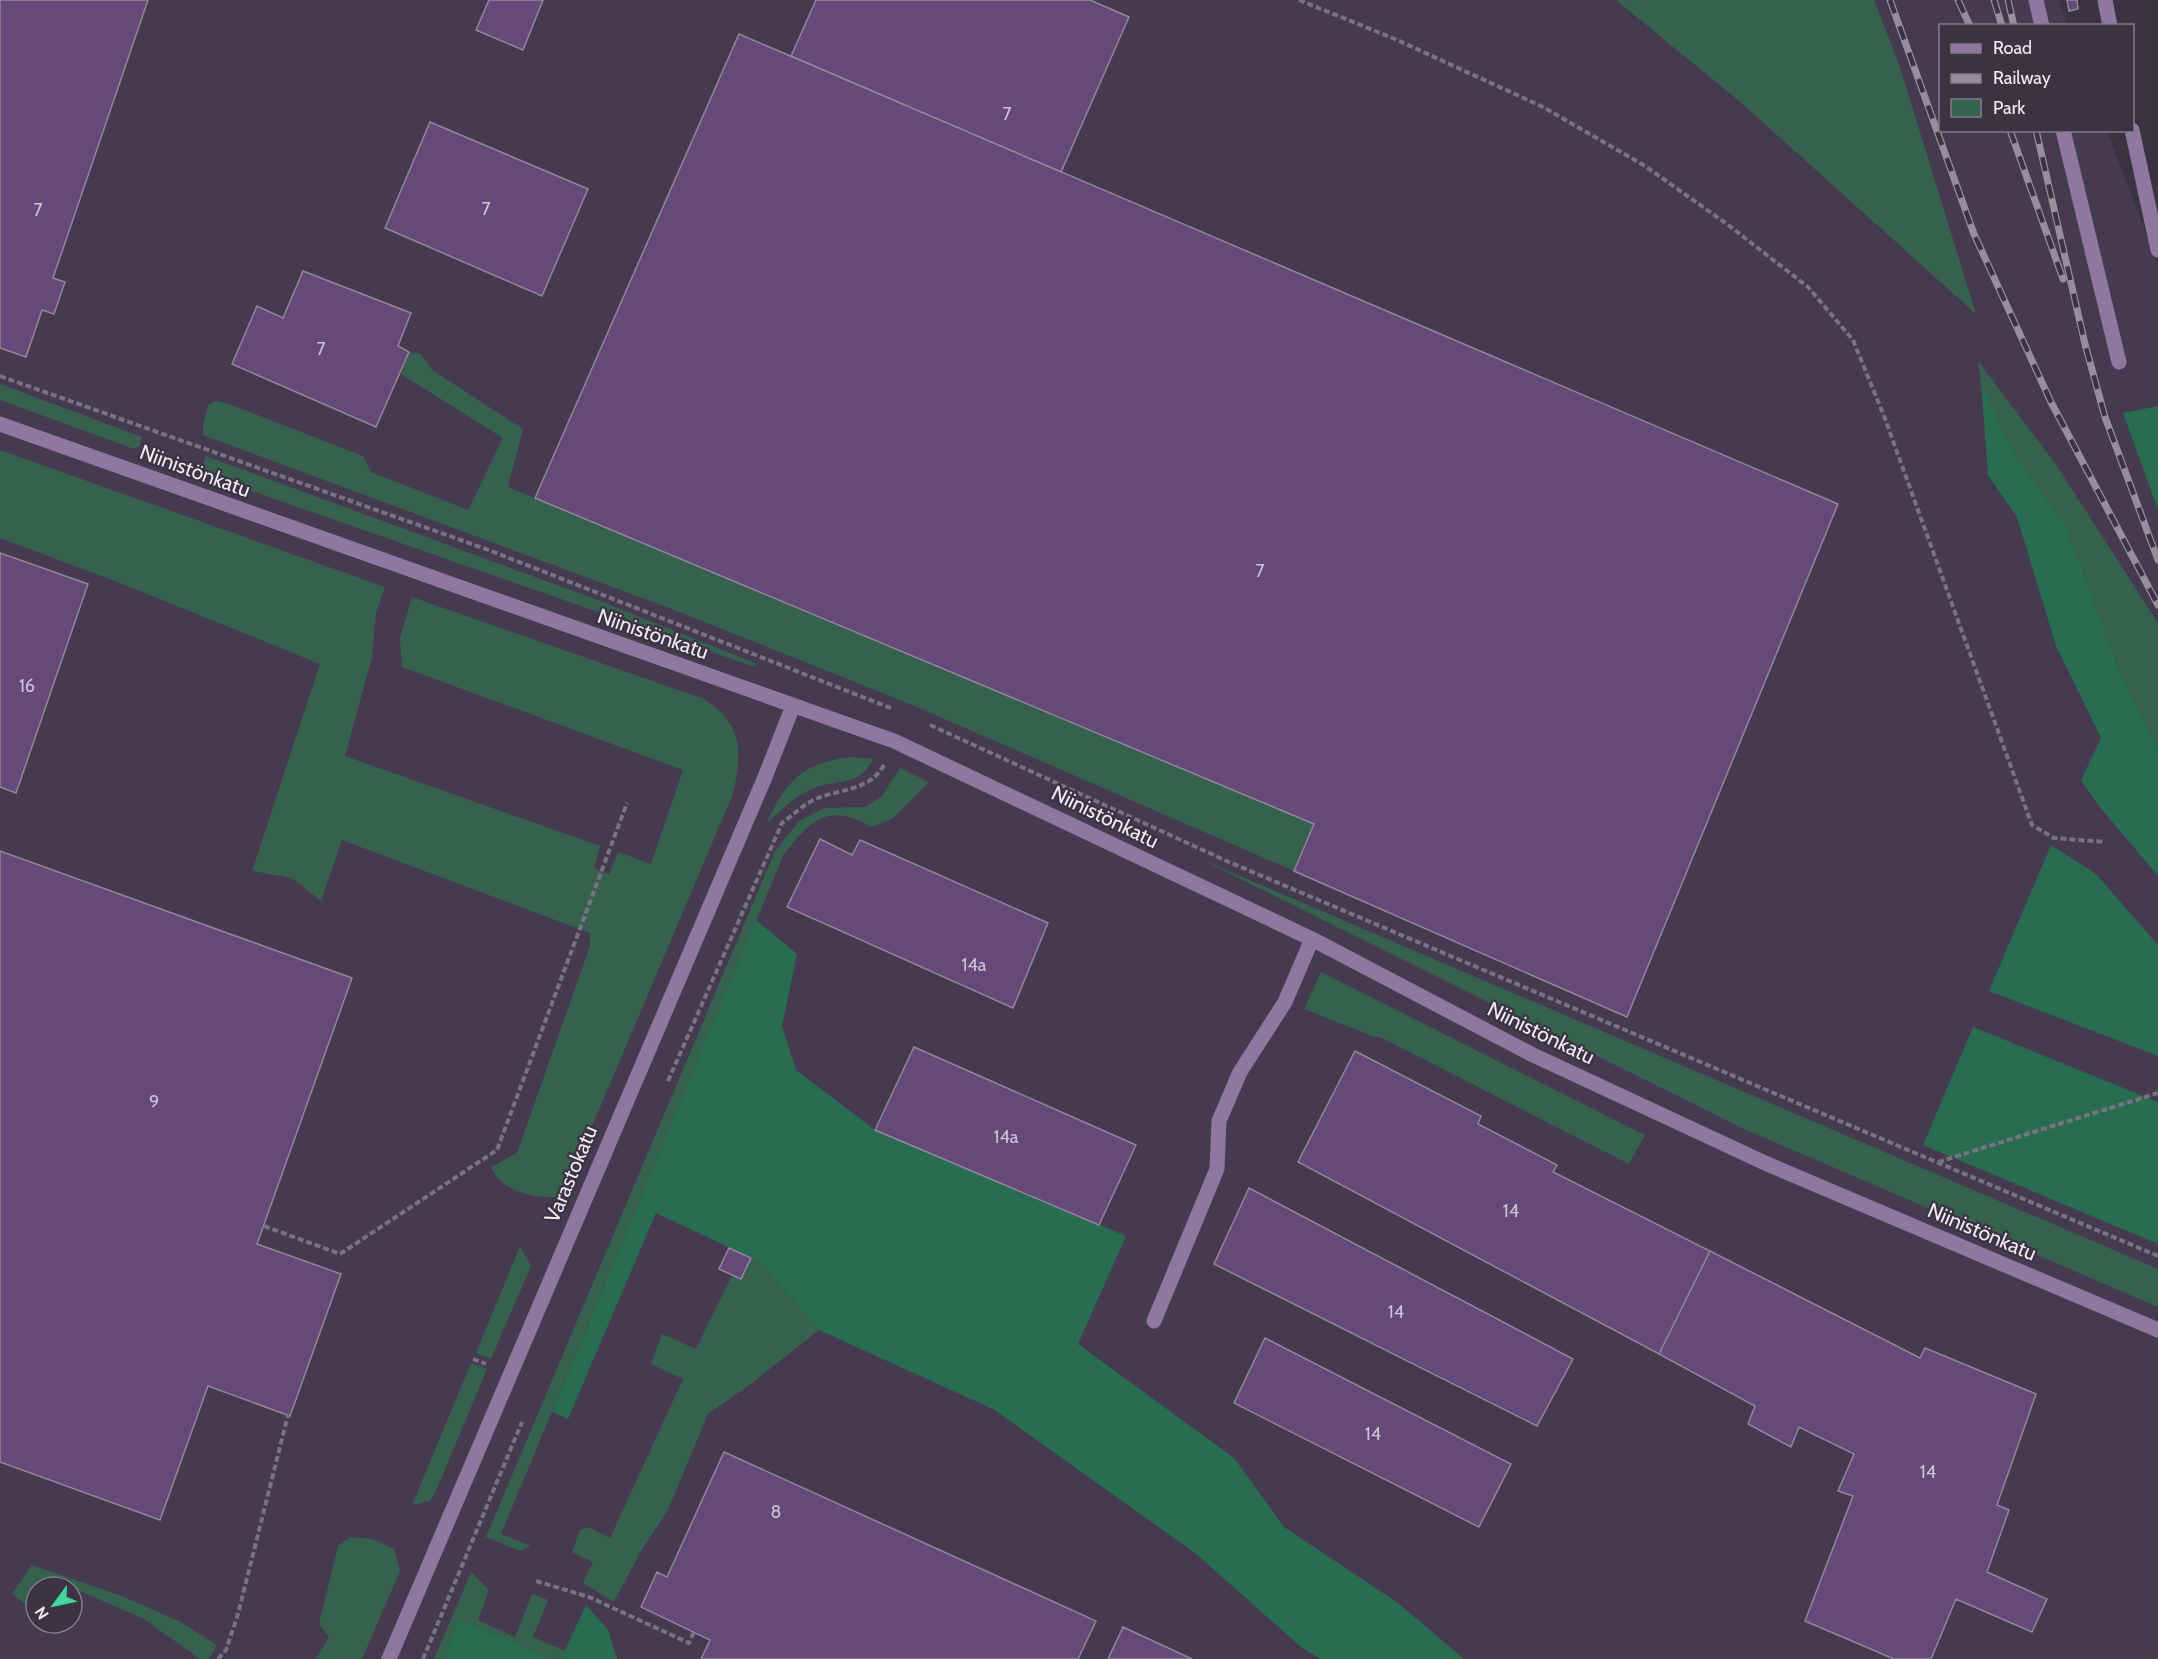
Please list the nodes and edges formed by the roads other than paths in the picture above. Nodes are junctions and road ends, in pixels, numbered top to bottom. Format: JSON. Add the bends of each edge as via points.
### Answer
{"nodes":[{"id":1,"x":2036,"y":0,"type":"edge"},
{"id":2,"x":2105,"y":0,"type":"edge"},
{"id":3,"x":2042,"y":24,"type":"edge"},
{"id":4,"x":2110,"y":24,"type":"edge"},
{"id":5,"x":2063,"y":132,"type":"edge"},
{"id":6,"x":2132,"y":132,"type":"edge"},
{"id":7,"x":2158,"y":250,"type":"edge"},
{"id":8,"x":2119,"y":362,"type":"dead end"},
{"id":9,"x":0,"y":424,"type":"edge"},
{"id":10,"x":793,"y":706,"type":"junction"},
{"id":11,"x":1312,"y":939,"type":"junction"},
{"id":12,"x":1154,"y":1321,"type":"dead end"},
{"id":13,"x":2158,"y":1330,"type":"edge"},
{"id":14,"x":389,"y":1659,"type":"edge"}],
"edges":[{"from":1,"to":3,"type":"street"},
{"from":2,"to":4,"type":"street"},
{"from":5,"to":8,"type":"street"},
{"from":6,"to":7,"type":"street"},
{"from":9,"to":10,"type":"street","name":"Niinistönkatu"},
{"from":10,"to":11,"type":"street","name":"Niinistönkatu","via":[[894,741]]},
{"from":10,"to":14,"type":"street","name":"Varastokatu"},
{"from":11,"to":12,"type":"street","via":[[1285,1002],[1240,1072],[1220,1120],[1217,1169]]},
{"from":11,"to":13,"type":"street","name":"Niinistönkatu","via":[[1531,1054],[1765,1163]]}]}
